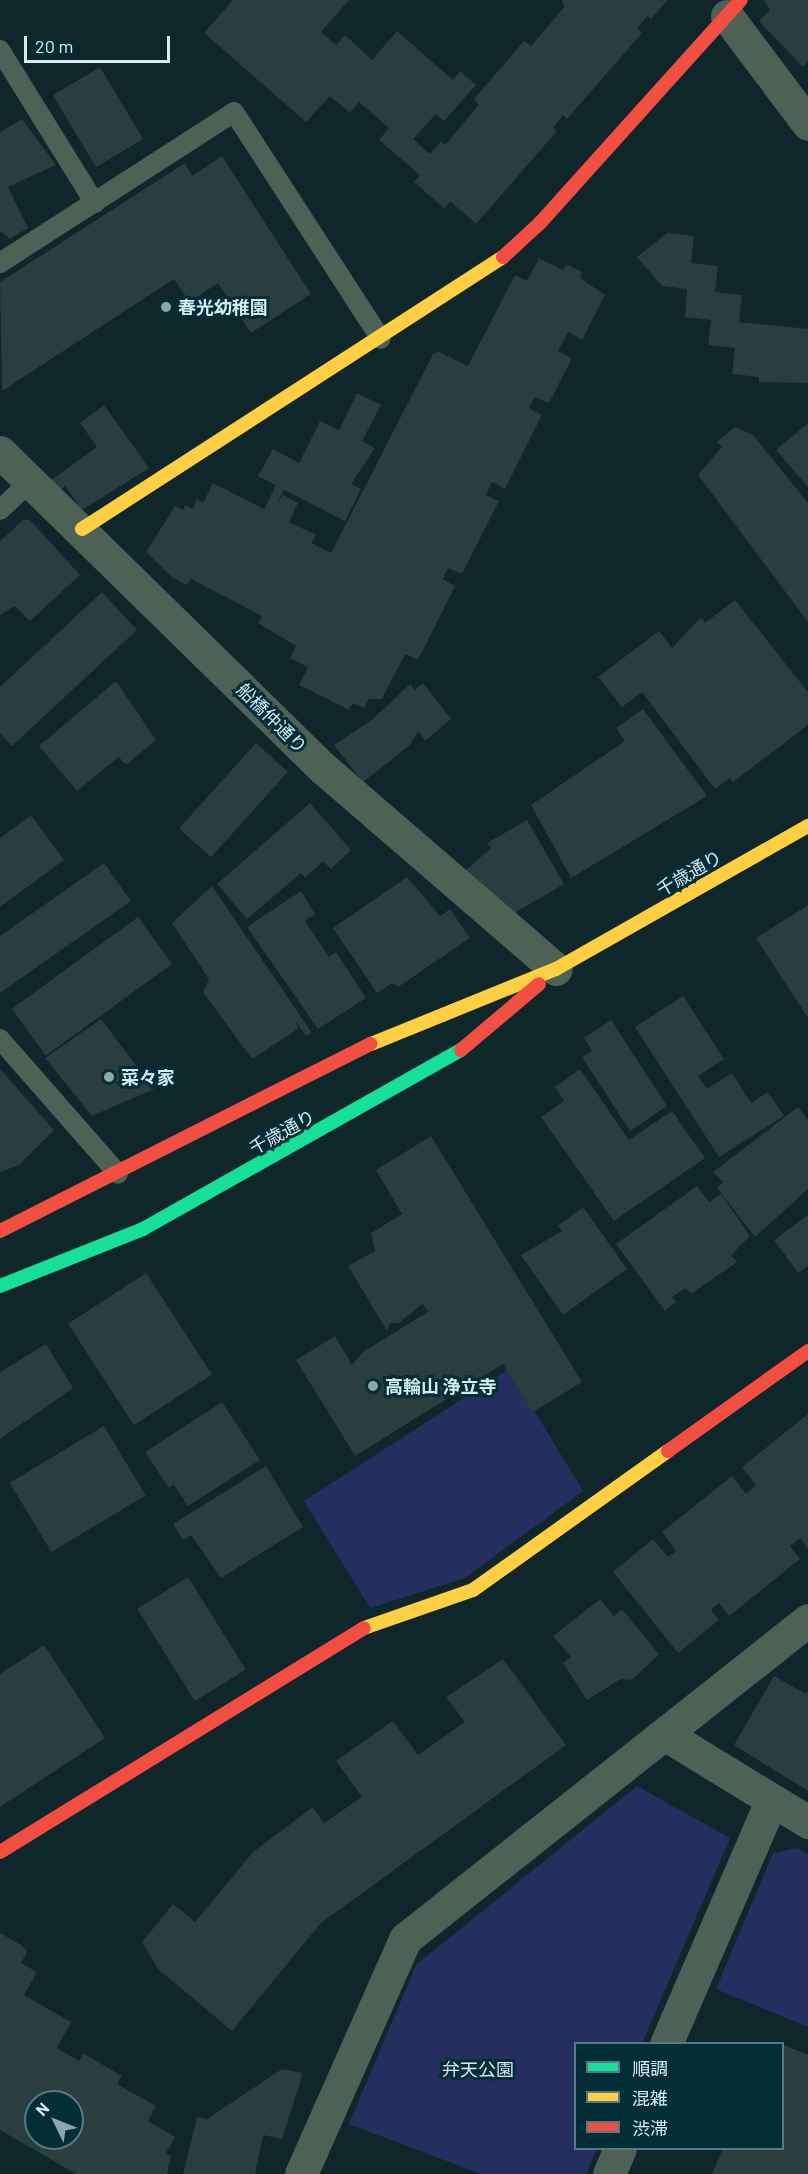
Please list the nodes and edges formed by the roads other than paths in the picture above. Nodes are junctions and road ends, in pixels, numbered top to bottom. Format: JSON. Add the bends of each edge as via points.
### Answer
{"nodes":[{"id":1,"x":734,"y":8,"type":"edge"},
{"id":2,"x":0,"y":50,"type":"edge"},
{"id":3,"x":804,"y":107,"type":"edge"},
{"id":4,"x":95,"y":203,"type":"junction"},
{"id":5,"x":0,"y":263,"type":"edge"},
{"id":6,"x":381,"y":339,"type":"junction"},
{"id":7,"x":0,"y":452,"type":"edge"},
{"id":8,"x":31,"y":481,"type":"junction"},
{"id":9,"x":0,"y":510,"type":"edge"},
{"id":10,"x":82,"y":529,"type":"junction"},
{"id":11,"x":808,"y":826,"type":"edge"},
{"id":12,"x":556,"y":969,"type":"junction"},
{"id":13,"x":0,"y":1039,"type":"edge"},
{"id":14,"x":118,"y":1174,"type":"junction"},
{"id":15,"x":0,"y":1231,"type":"edge"},
{"id":16,"x":0,"y":1286,"type":"edge"},
{"id":17,"x":808,"y":1351,"type":"edge"},
{"id":18,"x":808,"y":1620,"type":"edge"},
{"id":19,"x":666,"y":1735,"type":"junction"},
{"id":20,"x":771,"y":1801,"type":"junction"},
{"id":21,"x":808,"y":1822,"type":"edge"},
{"id":22,"x":0,"y":1852,"type":"edge"},
{"id":23,"x":666,"y":2042,"type":"edge"},
{"id":24,"x":619,"y":2150,"type":"edge"},
{"id":25,"x":301,"y":2174,"type":"edge"},
{"id":26,"x":609,"y":2174,"type":"edge"}],
"edges":[{"from":1,"to":3,"type":"street"},
{"from":1,"to":6,"type":"street","via":[[540,223],[485,273]]},
{"from":2,"to":4,"type":"lane"},
{"from":4,"to":5,"type":"lane"},
{"from":4,"to":6,"type":"lane","via":[[234,112]]},
{"from":6,"to":10,"type":"street"},
{"from":7,"to":8,"type":"street","name":"船橋仲通り"},
{"from":8,"to":9,"type":"lane"},
{"from":8,"to":10,"type":"street","name":"船橋仲通り"},
{"from":10,"to":12,"type":"street","name":"船橋仲通り","via":[[324,769]]},
{"from":11,"to":12,"type":"street","name":"千歳通り"},
{"from":12,"to":14,"type":"street","name":"千歳通り","via":[[414,1022]]},
{"from":12,"to":16,"type":"street","name":"千歳通り","via":[[450,1060],[143,1229]]},
{"from":13,"to":14,"type":"lane"},
{"from":14,"to":15,"type":"street","name":"千歳通り"},
{"from":17,"to":22,"type":"street","via":[[473,1590],[353,1632]]},
{"from":18,"to":19,"type":"street"},
{"from":19,"to":20,"type":"street"},
{"from":19,"to":25,"type":"street","via":[[405,1939]]},
{"from":20,"to":21,"type":"street"},
{"from":20,"to":23,"type":"street"},
{"from":24,"to":26,"type":"street"}]}
